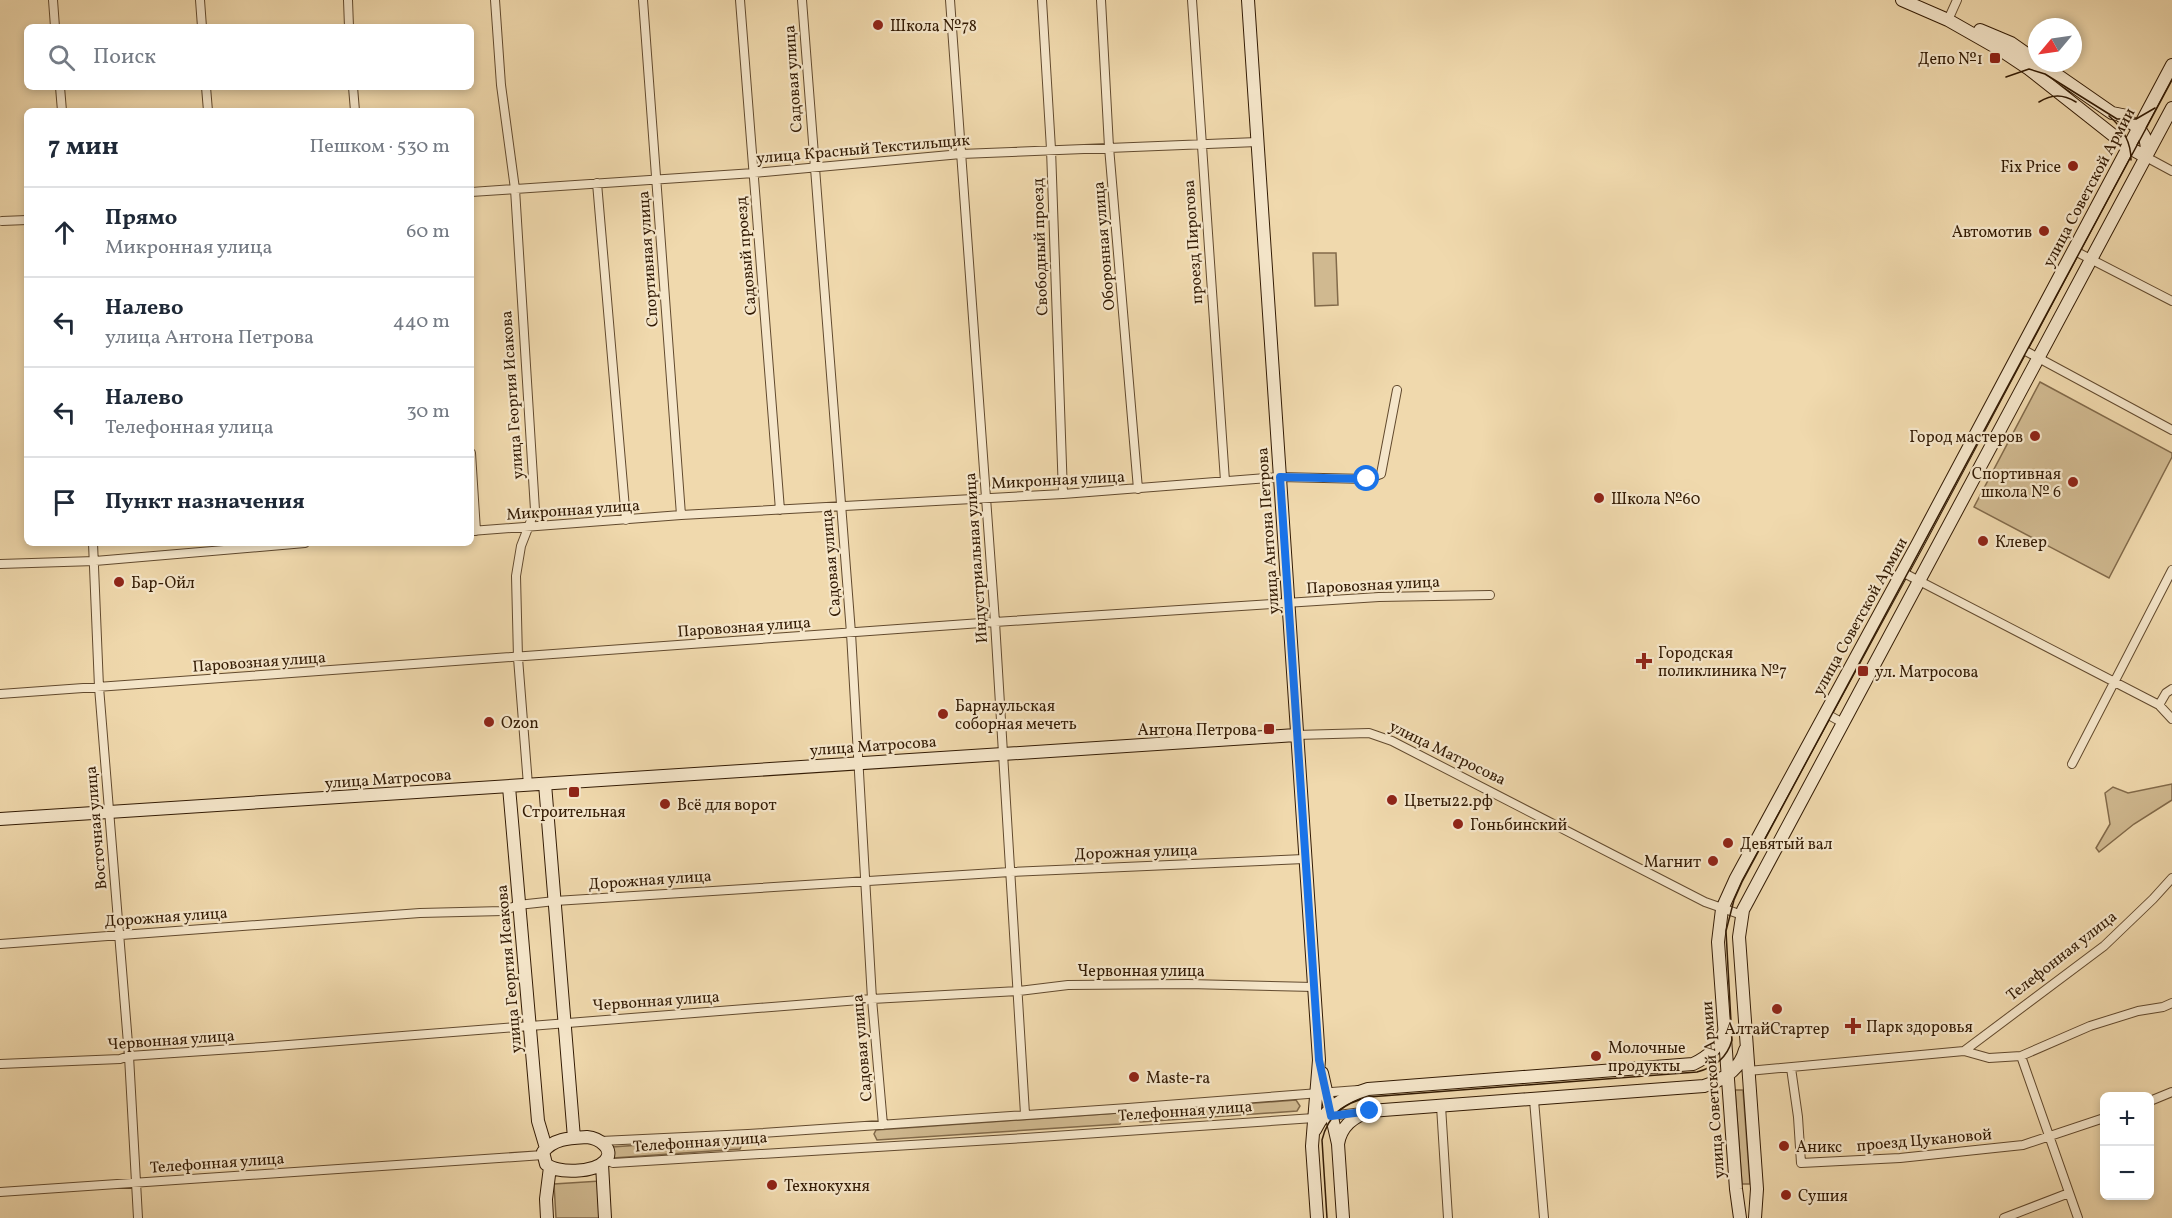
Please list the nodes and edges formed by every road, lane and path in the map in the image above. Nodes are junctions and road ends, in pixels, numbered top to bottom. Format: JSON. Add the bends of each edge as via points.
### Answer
{"nodes":[{"id":1,"x":53,"y":0,"type":"edge"},
{"id":2,"x":200,"y":0,"type":"edge"},
{"id":3,"x":348,"y":0,"type":"edge"},
{"id":4,"x":495,"y":0,"type":"edge"},
{"id":5,"x":643,"y":0,"type":"edge"},
{"id":6,"x":740,"y":0,"type":"edge"},
{"id":7,"x":801,"y":0,"type":"edge"},
{"id":8,"x":950,"y":0,"type":"edge"},
{"id":9,"x":1042,"y":0,"type":"edge"},
{"id":10,"x":1101,"y":0,"type":"edge"},
{"id":11,"x":1192,"y":0,"type":"edge"},
{"id":12,"x":1248,"y":0,"type":"edge"},
{"id":13,"x":1902,"y":0,"type":"edge"},
{"id":14,"x":1957,"y":0,"type":"edge"},
{"id":15,"x":1948,"y":20,"type":"junction"},
{"id":16,"x":55,"y":24,"type":"edge"},
{"id":17,"x":202,"y":24,"type":"edge"},
{"id":18,"x":350,"y":24,"type":"edge"},
{"id":19,"x":2028,"y":55,"type":"edge"},
{"id":20,"x":2171,"y":68,"type":"edge"},
{"id":21,"x":2054,"y":72,"type":"edge"},
{"id":22,"x":60,"y":90,"type":"edge"},
{"id":23,"x":206,"y":90,"type":"edge"},
{"id":24,"x":353,"y":90,"type":"edge"},
{"id":25,"x":2151,"y":104,"type":"junction"},
{"id":26,"x":62,"y":108,"type":"edge"},
{"id":27,"x":208,"y":108,"type":"edge"},
{"id":28,"x":355,"y":108,"type":"edge"},
{"id":29,"x":2172,"y":108,"type":"edge"},
{"id":30,"x":2121,"y":116,"type":"junction"},
{"id":31,"x":2138,"y":128,"type":"junction"},
{"id":32,"x":1257,"y":142,"type":"junction"},
{"id":33,"x":1200,"y":143,"type":"junction"},
{"id":34,"x":1109,"y":147,"type":"junction"},
{"id":35,"x":2127,"y":147,"type":"junction"},
{"id":36,"x":1051,"y":149,"type":"junction"},
{"id":37,"x":961,"y":154,"type":"junction"},
{"id":38,"x":2146,"y":157,"type":"junction"},
{"id":39,"x":813,"y":168,"type":"junction"},
{"id":40,"x":2172,"y":171,"type":"edge"},
{"id":41,"x":754,"y":173,"type":"junction"},
{"id":42,"x":657,"y":178,"type":"junction"},
{"id":43,"x":597,"y":183,"type":"junction"},
{"id":44,"x":515,"y":189,"type":"junction"},
{"id":45,"x":474,"y":192,"type":"edge"},
{"id":46,"x":24,"y":220,"type":"edge"},
{"id":47,"x":2,"y":221,"type":"dead end"},
{"id":48,"x":2073,"y":250,"type":"junction"},
{"id":49,"x":2091,"y":260,"type":"junction"},
{"id":50,"x":2172,"y":301,"type":"edge"},
{"id":51,"x":2020,"y":348,"type":"junction"},
{"id":52,"x":2038,"y":358,"type":"junction"},
{"id":53,"x":1397,"y":390,"type":"dead end"},
{"id":54,"x":2172,"y":430,"type":"edge"},
{"id":55,"x":1280,"y":477,"type":"junction"},
{"id":56,"x":1225,"y":482,"type":"junction"},
{"id":57,"x":1138,"y":489,"type":"junction"},
{"id":58,"x":1063,"y":494,"type":"junction"},
{"id":59,"x":985,"y":498,"type":"junction"},
{"id":60,"x":840,"y":506,"type":"junction"},
{"id":61,"x":780,"y":510,"type":"junction"},
{"id":62,"x":681,"y":515,"type":"junction"},
{"id":63,"x":626,"y":520,"type":"junction"},
{"id":64,"x":529,"y":528,"type":"junction"},
{"id":65,"x":474,"y":531,"type":"edge"},
{"id":66,"x":93,"y":546,"type":"edge"},
{"id":67,"x":240,"y":546,"type":"edge"},
{"id":68,"x":94,"y":561,"type":"junction"},
{"id":69,"x":0,"y":564,"type":"edge"},
{"id":70,"x":2172,"y":570,"type":"edge"},
{"id":71,"x":1902,"y":572,"type":"junction"},
{"id":72,"x":1919,"y":582,"type":"junction"},
{"id":73,"x":1490,"y":595,"type":"dead end"},
{"id":74,"x":1288,"y":603,"type":"junction"},
{"id":75,"x":995,"y":622,"type":"junction"},
{"id":76,"x":850,"y":633,"type":"junction"},
{"id":77,"x":518,"y":658,"type":"junction"},
{"id":78,"x":2113,"y":683,"type":"junction"},
{"id":79,"x":99,"y":687,"type":"junction"},
{"id":80,"x":2172,"y":689,"type":"edge"},
{"id":81,"x":0,"y":694,"type":"edge"},
{"id":82,"x":2159,"y":705,"type":"junction"},
{"id":83,"x":1825,"y":713,"type":"junction"},
{"id":84,"x":2172,"y":719,"type":"edge"},
{"id":85,"x":1843,"y":723,"type":"junction"},
{"id":86,"x":1296,"y":735,"type":"junction"},
{"id":87,"x":1002,"y":753,"type":"junction"},
{"id":88,"x":858,"y":763,"type":"junction"},
{"id":89,"x":2072,"y":764,"type":"dead end"},
{"id":90,"x":545,"y":784,"type":"junction"},
{"id":91,"x":528,"y":785,"type":"junction"},
{"id":92,"x":508,"y":787,"type":"junction"},
{"id":93,"x":108,"y":813,"type":"junction"},
{"id":94,"x":0,"y":819,"type":"edge"},
{"id":95,"x":1304,"y":859,"type":"junction"},
{"id":96,"x":1010,"y":872,"type":"junction"},
{"id":97,"x":2172,"y":878,"type":"edge"},
{"id":98,"x":865,"y":880,"type":"junction"},
{"id":99,"x":555,"y":901,"type":"junction"},
{"id":100,"x":518,"y":905,"type":"junction"},
{"id":101,"x":1722,"y":909,"type":"junction"},
{"id":102,"x":1742,"y":915,"type":"junction"},
{"id":103,"x":119,"y":934,"type":"junction"},
{"id":104,"x":0,"y":944,"type":"edge"},
{"id":105,"x":1314,"y":987,"type":"junction"},
{"id":106,"x":1019,"y":991,"type":"junction"},
{"id":107,"x":872,"y":999,"type":"junction"},
{"id":108,"x":2172,"y":1003,"type":"edge"},
{"id":109,"x":566,"y":1022,"type":"junction"},
{"id":110,"x":530,"y":1025,"type":"junction"},
{"id":111,"x":1725,"y":1031,"type":"junction"},
{"id":112,"x":1964,"y":1051,"type":"junction"},
{"id":113,"x":129,"y":1056,"type":"junction"},
{"id":114,"x":2021,"y":1056,"type":"junction"},
{"id":115,"x":1704,"y":1059,"type":"junction"},
{"id":116,"x":0,"y":1064,"type":"edge"},
{"id":117,"x":1738,"y":1066,"type":"junction"},
{"id":118,"x":1791,"y":1068,"type":"junction"},
{"id":119,"x":1728,"y":1075,"type":"junction"},
{"id":120,"x":1368,"y":1089,"type":"junction"},
{"id":121,"x":2172,"y":1092,"type":"edge"},
{"id":122,"x":1321,"y":1093,"type":"junction"},
{"id":123,"x":2154,"y":1099,"type":"edge"},
{"id":124,"x":1534,"y":1100,"type":"junction"},
{"id":125,"x":1441,"y":1106,"type":"junction"},
{"id":126,"x":1370,"y":1111,"type":"junction"},
{"id":127,"x":1025,"y":1114,"type":"junction"},
{"id":128,"x":1324,"y":1115,"type":"junction"},
{"id":129,"x":2100,"y":1119,"type":"edge"},
{"id":130,"x":883,"y":1125,"type":"junction"},
{"id":131,"x":2050,"y":1135,"type":"junction"},
{"id":132,"x":574,"y":1138,"type":"junction"},
{"id":133,"x":601,"y":1141,"type":"junction"},
{"id":134,"x":1338,"y":1144,"type":"junction"},
{"id":135,"x":544,"y":1152,"type":"junction"},
{"id":136,"x":604,"y":1162,"type":"junction"},
{"id":137,"x":550,"y":1167,"type":"junction"},
{"id":138,"x":136,"y":1184,"type":"junction"},
{"id":139,"x":0,"y":1192,"type":"edge"},
{"id":140,"x":2069,"y":1193,"type":"junction"},
{"id":141,"x":138,"y":1218,"type":"edge"},
{"id":142,"x":547,"y":1218,"type":"edge"},
{"id":143,"x":605,"y":1218,"type":"edge"},
{"id":144,"x":1317,"y":1218,"type":"edge"},
{"id":145,"x":1343,"y":1218,"type":"edge"},
{"id":146,"x":1448,"y":1218,"type":"edge"},
{"id":147,"x":1544,"y":1218,"type":"edge"},
{"id":148,"x":1740,"y":1218,"type":"edge"},
{"id":149,"x":1755,"y":1218,"type":"edge"},
{"id":150,"x":2004,"y":1218,"type":"edge"},
{"id":151,"x":2078,"y":1218,"type":"edge"}],
"edges":[{"from":1,"to":16,"type":"street"},
{"from":2,"to":17,"type":"street"},
{"from":3,"to":18,"type":"street"},
{"from":4,"to":44,"type":"street","name":"улица Георгия Исакова"},
{"from":5,"to":42,"type":"street","name":"Спортивная улица"},
{"from":6,"to":41,"type":"street","name":"Садовый проезд"},
{"from":7,"to":39,"type":"street","name":"Садовая улица"},
{"from":8,"to":37,"type":"street","name":"Индустриальная улица"},
{"from":9,"to":36,"type":"street","name":"Свободный проезд"},
{"from":10,"to":34,"type":"street","name":"Оборонная улица"},
{"from":11,"to":33,"type":"street","name":"проезд Пирогова"},
{"from":12,"to":32,"type":"street","name":"улица Антона Петрова"},
{"from":13,"to":15,"type":"street"},
{"from":14,"to":15,"type":"street"},
{"from":15,"to":19,"type":"street","via":[[1987,32]]},
{"from":15,"to":35,"type":"street","via":[[2024,66]]},
{"from":20,"to":25,"type":"street","name":"улица Советской Армии"},
{"from":21,"to":30,"type":"street"},
{"from":22,"to":26,"type":"street"},
{"from":23,"to":27,"type":"street"},
{"from":24,"to":28,"type":"street"},
{"from":25,"to":30,"type":"street","via":[[2138,115]]},
{"from":25,"to":31,"type":"street","name":"улица Советской Армии"},
{"from":29,"to":38,"type":"street","name":"улица Советской Армии"},
{"from":30,"to":31,"type":"street"},
{"from":31,"to":35,"type":"street","name":"улица Советской Армии"},
{"from":31,"to":38,"type":"street","via":[[2146,140]]},
{"from":32,"to":33,"type":"street","name":"улица Красный Текстильщик"},
{"from":32,"to":55,"type":"street","name":"улица Антона Петрова"},
{"from":33,"to":34,"type":"street","name":"улица Красный Текстильщик"},
{"from":33,"to":56,"type":"street","name":"проезд Пирогова"},
{"from":34,"to":36,"type":"street","name":"улица Красный Текстильщик"},
{"from":34,"to":57,"type":"street","name":"Оборонная улица"},
{"from":35,"to":38,"type":"street"},
{"from":35,"to":48,"type":"street","name":"улица Советской Армии"},
{"from":36,"to":37,"type":"street","name":"улица Красный Текстильщик"},
{"from":36,"to":58,"type":"street","name":"Свободный проезд"},
{"from":37,"to":39,"type":"street","name":"улица Красный Текстильщик"},
{"from":37,"to":59,"type":"street","name":"Индустриальная улица"},
{"from":38,"to":40,"type":"street"},
{"from":38,"to":49,"type":"street","name":"улица Советской Армии"},
{"from":39,"to":41,"type":"street","name":"улица Красный Текстильщик"},
{"from":39,"to":60,"type":"street","name":"Садовая улица"},
{"from":41,"to":42,"type":"street","name":"улица Красный Текстильщик"},
{"from":41,"to":61,"type":"street","name":"Садовый проезд"},
{"from":42,"to":43,"type":"street","name":"улица Красный Текстильщик"},
{"from":42,"to":62,"type":"street","name":"Спортивная улица"},
{"from":43,"to":44,"type":"street","name":"улица Красный Текстильщик"},
{"from":43,"to":63,"type":"street"},
{"from":44,"to":45,"type":"street","name":"улица Красный Текстильщик"},
{"from":44,"to":64,"type":"street","name":"улица Георгия Исакова","via":[[535,510]]},
{"from":46,"to":47,"type":"street"},
{"from":48,"to":49,"type":"street"},
{"from":48,"to":51,"type":"street","name":"улица Советской Армии"},
{"from":49,"to":50,"type":"street"},
{"from":49,"to":52,"type":"street","name":"улица Советской Армии"},
{"from":51,"to":52,"type":"street"},
{"from":51,"to":71,"type":"street","name":"улица Советской Армии"},
{"from":52,"to":54,"type":"street"},
{"from":52,"to":72,"type":"street","name":"улица Советской Армии"},
{"from":53,"to":55,"type":"street","name":"Микронная улица","via":[[1381,474],[1367,479]]},
{"from":55,"to":56,"type":"street","name":"Микронная улица"},
{"from":55,"to":74,"type":"street","name":"улица Антона Петрова"},
{"from":56,"to":57,"type":"street","name":"Микронная улица"},
{"from":57,"to":58,"type":"street","name":"Микронная улица"},
{"from":58,"to":59,"type":"street","name":"Микронная улица"},
{"from":59,"to":60,"type":"street","name":"Микронная улица"},
{"from":59,"to":75,"type":"street","name":"Индустриальная улица"},
{"from":60,"to":61,"type":"street","name":"Микронная улица"},
{"from":60,"to":76,"type":"street","name":"Садовая улица"},
{"from":61,"to":62,"type":"street","name":"Микронная улица"},
{"from":62,"to":63,"type":"street","name":"Микронная улица"},
{"from":63,"to":64,"type":"street","name":"Микронная улица"},
{"from":64,"to":65,"type":"street","name":"Микронная улица"},
{"from":64,"to":77,"type":"street","name":"улица Георгия Исакова","via":[[521,546],[516,576]]},
{"from":66,"to":68,"type":"street","name":"Восточная улица"},
{"from":67,"to":68,"type":"street"},
{"from":68,"to":69,"type":"street"},
{"from":68,"to":79,"type":"street","name":"Восточная улица"},
{"from":70,"to":78,"type":"street"},
{"from":71,"to":72,"type":"street"},
{"from":71,"to":83,"type":"street","name":"улица Советской Армии"},
{"from":72,"to":78,"type":"street"},
{"from":72,"to":85,"type":"street","name":"улица Советской Армии"},
{"from":73,"to":74,"type":"street","name":"Паровозная улица"},
{"from":74,"to":75,"type":"street","name":"Паровозная улица"},
{"from":74,"to":86,"type":"street","name":"улица Антона Петрова"},
{"from":75,"to":76,"type":"street","name":"Паровозная улица"},
{"from":75,"to":87,"type":"street","name":"Индустриальная улица"},
{"from":76,"to":77,"type":"street","name":"Паровозная улица"},
{"from":76,"to":88,"type":"street","name":"Садовая улица"},
{"from":77,"to":79,"type":"street","name":"Паровозная улица"},
{"from":77,"to":91,"type":"street","name":"улица Георгия Исакова"},
{"from":78,"to":82,"type":"street"},
{"from":78,"to":89,"type":"street"},
{"from":79,"to":81,"type":"street","name":"Паровозная улица"},
{"from":79,"to":93,"type":"street","name":"Восточная улица"},
{"from":80,"to":82,"type":"street"},
{"from":82,"to":84,"type":"street"},
{"from":83,"to":85,"type":"street"},
{"from":83,"to":101,"type":"street","name":"улица Советской Армии"},
{"from":85,"to":102,"type":"street","name":"улица Советской Армии"},
{"from":86,"to":87,"type":"street","name":"улица Матросова"},
{"from":86,"to":95,"type":"street","name":"улица Антона Петрова"},
{"from":86,"to":101,"type":"street","name":"улица Матросова","via":[[1369,733],[1392,741]]},
{"from":87,"to":88,"type":"street","name":"улица Матросова"},
{"from":87,"to":96,"type":"street","name":"Индустриальная улица"},
{"from":88,"to":90,"type":"street","name":"улица Матросова"},
{"from":88,"to":98,"type":"street","name":"Садовая улица"},
{"from":90,"to":91,"type":"street","name":"улица Матросова"},
{"from":90,"to":99,"type":"street"},
{"from":91,"to":92,"type":"street","name":"улица Матросова"},
{"from":92,"to":93,"type":"street","name":"улица Матросова"},
{"from":92,"to":100,"type":"street","name":"улица Георгия Исакова"},
{"from":93,"to":94,"type":"street","name":"улица Матросова"},
{"from":93,"to":103,"type":"street","name":"Восточная улица"},
{"from":95,"to":96,"type":"street","name":"Дорожная улица"},
{"from":95,"to":105,"type":"street","name":"улица Антона Петрова"},
{"from":96,"to":98,"type":"street","name":"Дорожная улица"},
{"from":96,"to":106,"type":"street","name":"Индустриальная улица"},
{"from":97,"to":112,"type":"street","name":"Телефонная улица","via":[[2104,946]]},
{"from":98,"to":99,"type":"street","name":"Дорожная улица"},
{"from":98,"to":107,"type":"street","name":"Садовая улица"},
{"from":99,"to":100,"type":"street","name":"Дорожная улица"},
{"from":99,"to":109,"type":"street"},
{"from":100,"to":103,"type":"street","name":"Дорожная улица","via":[[503,911]]},
{"from":100,"to":110,"type":"street","name":"улица Георгия Исакова"},
{"from":101,"to":102,"type":"street","name":"улица Матросова"},
{"from":101,"to":111,"type":"street","name":"улица Советской Армии","via":[[1718,942]]},
{"from":102,"to":117,"type":"street","name":"улица Советской Армии","via":[[1739,937],[1746,1046]]},
{"from":103,"to":104,"type":"street","name":"Дорожная улица"},
{"from":103,"to":113,"type":"street","name":"Восточная улица"},
{"from":105,"to":106,"type":"street","name":"Червонная улица","via":[[1068,985]]},
{"from":105,"to":122,"type":"street","name":"улица Антона Петрова"},
{"from":106,"to":107,"type":"street","name":"Червонная улица"},
{"from":106,"to":127,"type":"street","name":"Индустриальная улица"},
{"from":107,"to":109,"type":"street","name":"Червонная улица"},
{"from":107,"to":130,"type":"street","name":"Садовая улица"},
{"from":108,"to":114,"type":"street","via":[[2090,1026]]},
{"from":109,"to":110,"type":"street","name":"Червонная улица"},
{"from":109,"to":132,"type":"street"},
{"from":110,"to":113,"type":"street","name":"Червонная улица"},
{"from":110,"to":135,"type":"street","name":"улица Георгия Исакова"},
{"from":111,"to":115,"type":"street"},
{"from":111,"to":117,"type":"street","name":"улица Советской Армии"},
{"from":112,"to":114,"type":"street","via":[[1989,1058]]},
{"from":112,"to":118,"type":"street"},
{"from":113,"to":116,"type":"street","name":"Червонная улица"},
{"from":113,"to":138,"type":"street","name":"Восточная улица"},
{"from":114,"to":131,"type":"street"},
{"from":115,"to":117,"type":"street","name":"Телефонная улица"},
{"from":115,"to":120,"type":"street","name":"Телефонная улица","via":[[1683,1065]]},
{"from":117,"to":118,"type":"street"},
{"from":117,"to":119,"type":"street","name":"Телефонная улица"},
{"from":117,"to":119,"type":"street","name":"улица Советской Армии"},
{"from":117,"to":149,"type":"street","name":"улица Советской Армии","via":[[1757,1189]]},
{"from":118,"to":131,"type":"street","name":"проезд Цукановой","via":[[1801,1163],[1994,1149],[2023,1145]]},
{"from":119,"to":124,"type":"street","name":"Телефонная улица","via":[[1704,1086]]},
{"from":119,"to":148,"type":"street","name":"улица Советской Армии"},
{"from":120,"to":122,"type":"street","name":"Телефонная улица"},
{"from":120,"to":128,"type":"street","via":[[1350,1096]]},
{"from":121,"to":123,"type":"street"},
{"from":122,"to":127,"type":"street","name":"Телефонная улица"},
{"from":122,"to":128,"type":"street","name":"улица Антона Петрова"},
{"from":122,"to":128,"type":"street","name":"улица Антона Петрова"},
{"from":124,"to":125,"type":"street","name":"Телефонная улица"},
{"from":124,"to":147,"type":"street"},
{"from":125,"to":126,"type":"street","name":"Телефонная улица"},
{"from":125,"to":146,"type":"street"},
{"from":126,"to":128,"type":"street","name":"Телефонная улица"},
{"from":126,"to":134,"type":"street","via":[[1349,1122]]},
{"from":127,"to":130,"type":"street","name":"Телефонная улица"},
{"from":128,"to":134,"type":"street","name":"улица Антона Петрова"},
{"from":128,"to":136,"type":"street","name":"Телефонная улица","via":[[1025,1138]]},
{"from":128,"to":144,"type":"street","name":"улица Антона Петрова","via":[[1312,1146]]},
{"from":129,"to":131,"type":"street","name":"проезд Цукановой"},
{"from":130,"to":133,"type":"street","name":"Телефонная улица"},
{"from":131,"to":140,"type":"street"},
{"from":132,"to":133,"type":"street"},
{"from":132,"to":135,"type":"street","via":[[560,1140]]},
{"from":133,"to":136,"type":"street","via":[[607,1150]]},
{"from":134,"to":145,"type":"street","name":"улица Антона Петрова"},
{"from":135,"to":137,"type":"street","name":"улица Георгия Исакова"},
{"from":135,"to":138,"type":"street","name":"Телефонная улица"},
{"from":136,"to":137,"type":"street","via":[[573,1171]]},
{"from":136,"to":143,"type":"street"},
{"from":137,"to":142,"type":"street"},
{"from":138,"to":139,"type":"street","name":"Телефонная улица"},
{"from":138,"to":141,"type":"street","name":"Восточная улица"},
{"from":140,"to":150,"type":"street"},
{"from":140,"to":151,"type":"street"}]}
